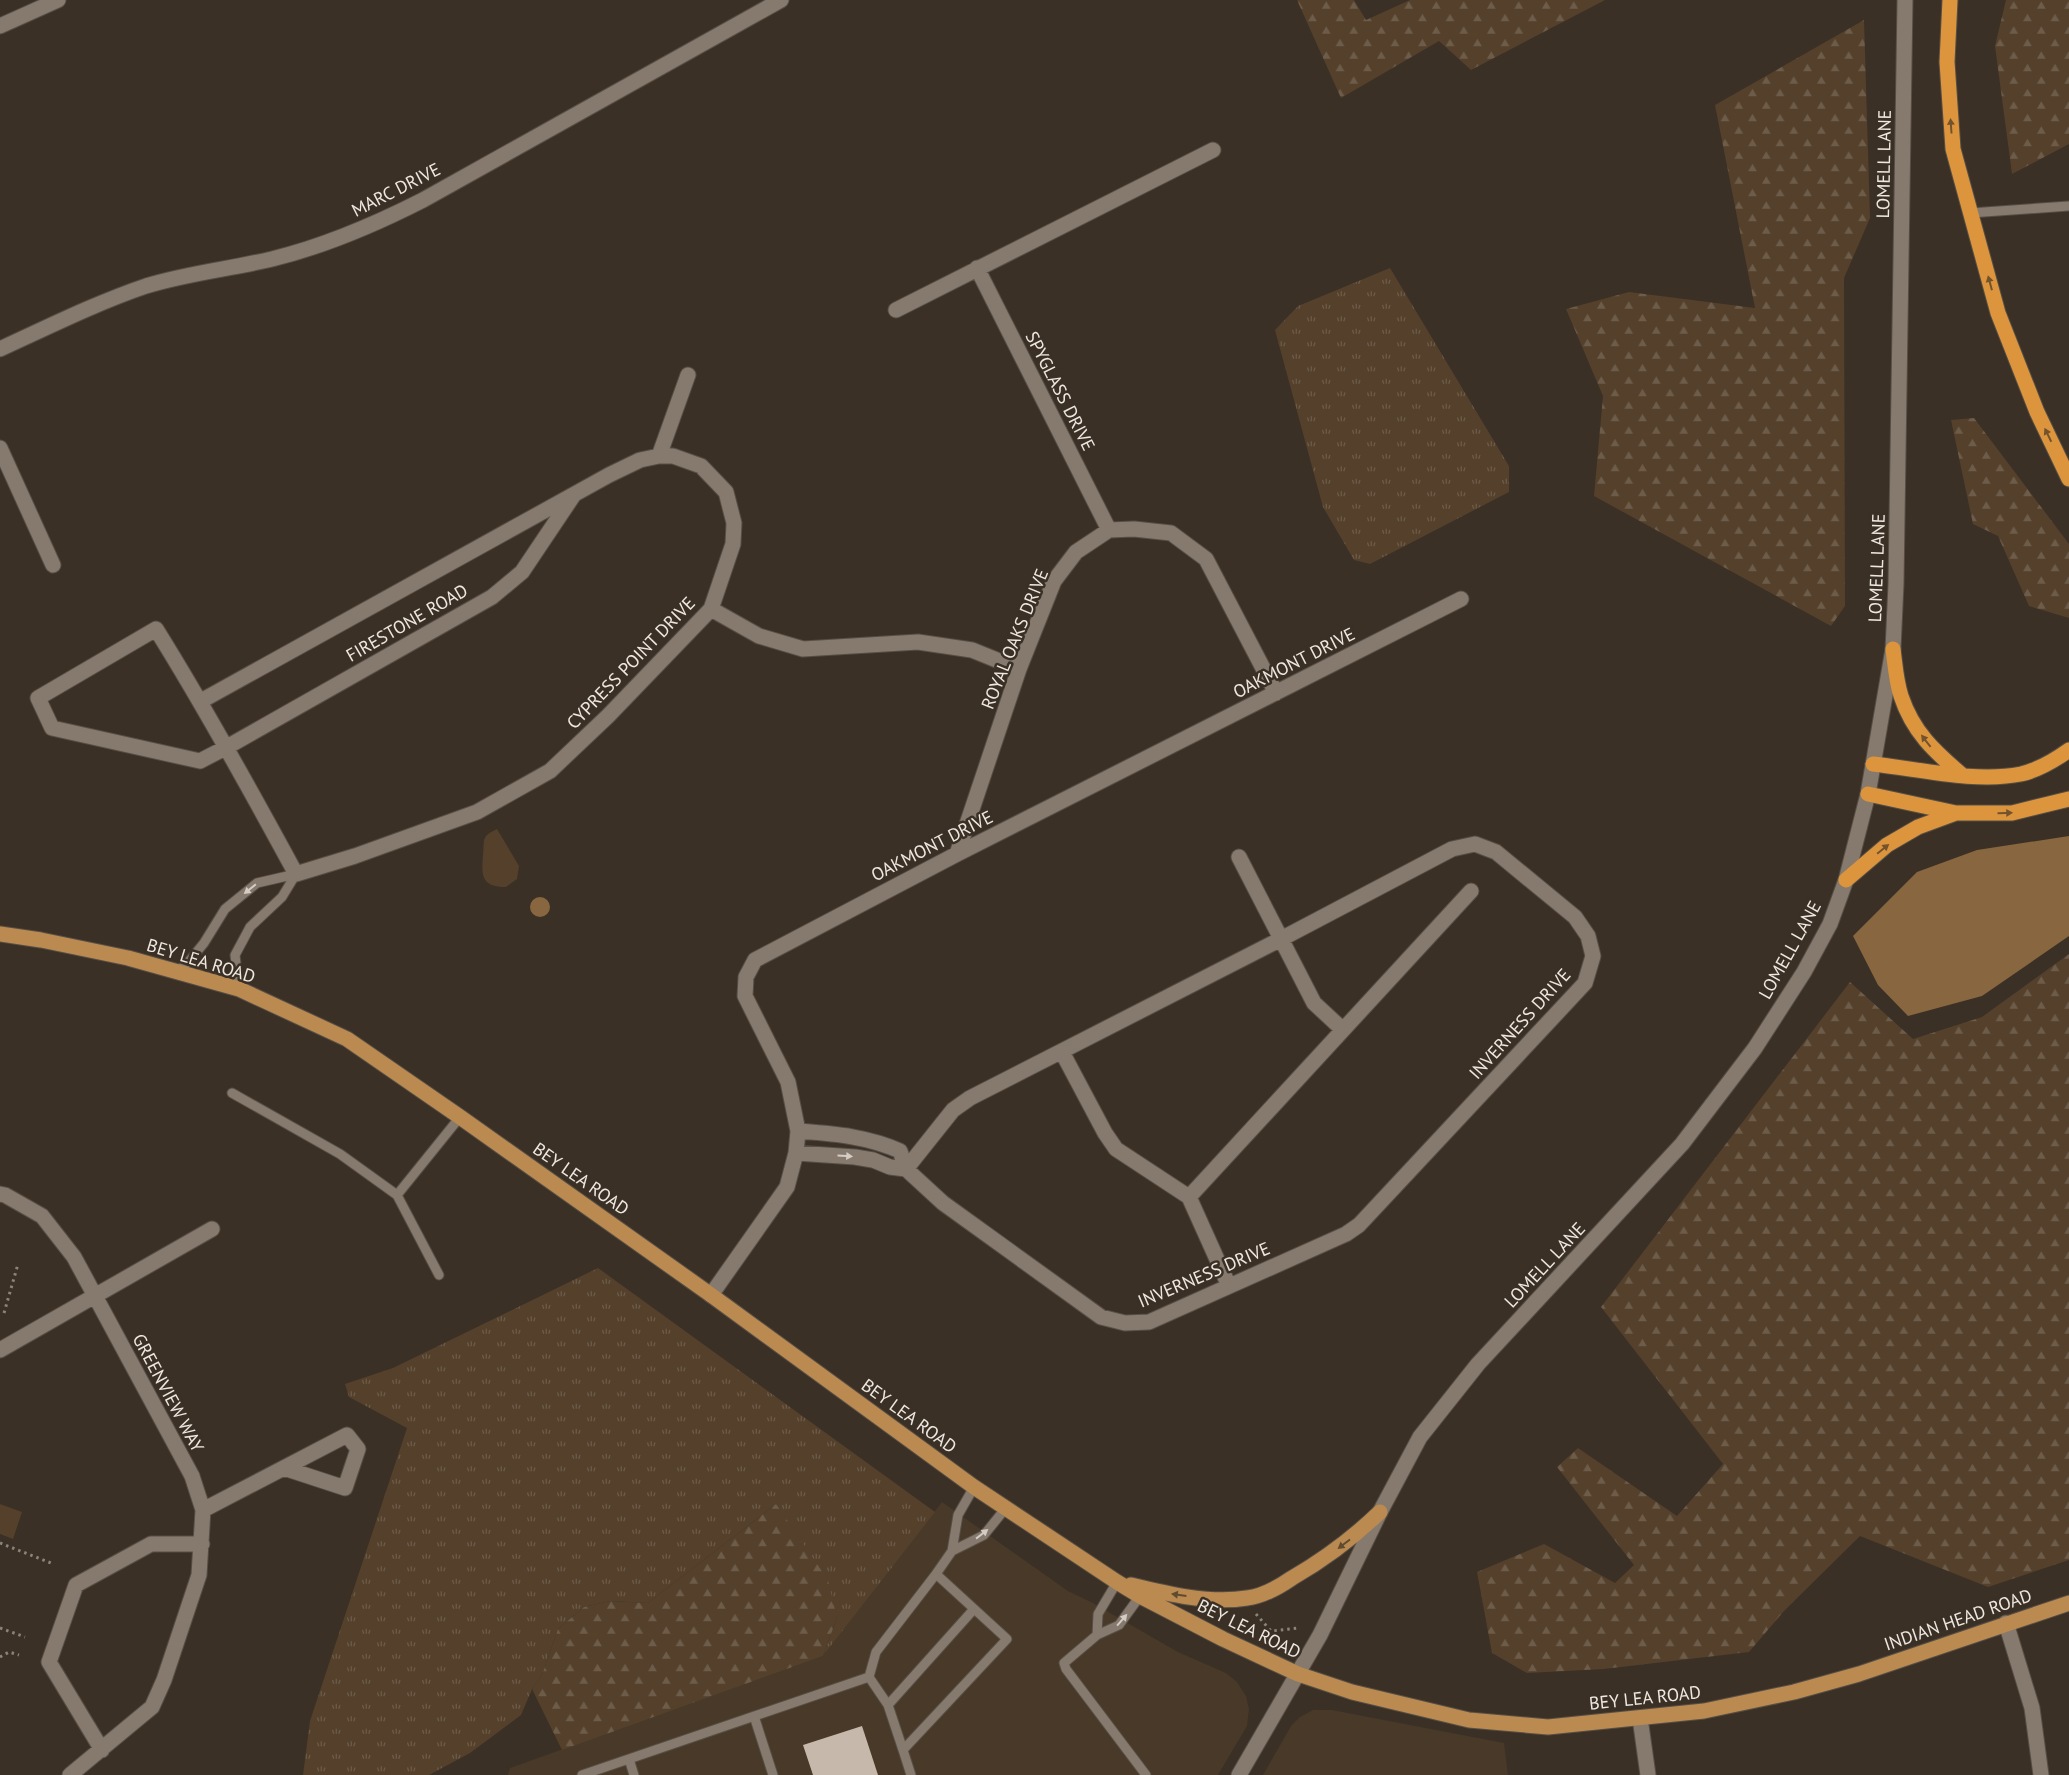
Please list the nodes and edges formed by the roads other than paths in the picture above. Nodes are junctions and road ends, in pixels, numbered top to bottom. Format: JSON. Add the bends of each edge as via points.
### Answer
{"nodes":[{"id":1,"x":58,"y":0,"type":"edge"},
{"id":2,"x":781,"y":0,"type":"edge"},
{"id":3,"x":1905,"y":0,"type":"edge"},
{"id":4,"x":1950,"y":0,"type":"edge"},
{"id":5,"x":0,"y":26,"type":"edge"},
{"id":6,"x":1213,"y":150,"type":"dead end"},
{"id":7,"x":2069,"y":206,"type":"edge"},
{"id":8,"x":1970,"y":213,"type":"junction"},
{"id":9,"x":978,"y":268,"type":"junction"},
{"id":10,"x":896,"y":310,"type":"dead end"},
{"id":11,"x":0,"y":349,"type":"edge"},
{"id":12,"x":688,"y":376,"type":"dead end"},
{"id":13,"x":0,"y":448,"type":"edge"},
{"id":14,"x":659,"y":456,"type":"junction"},
{"id":15,"x":2069,"y":478,"type":"edge"},
{"id":16,"x":573,"y":496,"type":"junction"},
{"id":17,"x":1109,"y":530,"type":"junction"},
{"id":18,"x":53,"y":564,"type":"dead end"},
{"id":19,"x":1461,"y":599,"type":"dead end"},
{"id":20,"x":711,"y":609,"type":"junction"},
{"id":21,"x":1893,"y":649,"type":"junction"},
{"id":22,"x":1019,"y":669,"type":"junction"},
{"id":23,"x":1276,"y":693,"type":"junction"},
{"id":24,"x":201,"y":701,"type":"junction"},
{"id":25,"x":227,"y":747,"type":"junction"},
{"id":26,"x":2069,"y":750,"type":"edge"},
{"id":27,"x":1873,"y":764,"type":"junction"},
{"id":28,"x":1962,"y":775,"type":"junction"},
{"id":29,"x":1868,"y":794,"type":"junction"},
{"id":30,"x":2069,"y":799,"type":"edge"},
{"id":31,"x":1956,"y":813,"type":"junction"},
{"id":32,"x":957,"y":854,"type":"junction"},
{"id":33,"x":1239,"y":857,"type":"dead end"},
{"id":34,"x":296,"y":874,"type":"junction"},
{"id":35,"x":1846,"y":880,"type":"junction"},
{"id":36,"x":1471,"y":891,"type":"dead end"},
{"id":37,"x":0,"y":934,"type":"edge"},
{"id":38,"x":1281,"y":939,"type":"junction"},
{"id":39,"x":178,"y":971,"type":"junction"},
{"id":40,"x":238,"y":989,"type":"junction"},
{"id":41,"x":1342,"y":1029,"type":"junction"},
{"id":42,"x":1062,"y":1052,"type":"junction"},
{"id":43,"x":232,"y":1093,"type":"dead end"},
{"id":44,"x":460,"y":1116,"type":"junction"},
{"id":45,"x":798,"y":1131,"type":"junction"},
{"id":46,"x":796,"y":1153,"type":"junction"},
{"id":47,"x":906,"y":1169,"type":"junction"},
{"id":48,"x":0,"y":1194,"type":"edge"},
{"id":49,"x":397,"y":1195,"type":"junction"},
{"id":50,"x":1189,"y":1196,"type":"junction"},
{"id":51,"x":212,"y":1229,"type":"dead end"},
{"id":52,"x":440,"y":1275,"type":"dead end"},
{"id":53,"x":1229,"y":1286,"type":"junction"},
{"id":54,"x":711,"y":1295,"type":"junction"},
{"id":55,"x":94,"y":1296,"type":"junction"},
{"id":56,"x":0,"y":1350,"type":"edge"},
{"id":57,"x":284,"y":1468,"type":"junction"},
{"id":58,"x":974,"y":1487,"type":"junction"},
{"id":59,"x":1005,"y":1509,"type":"junction"},
{"id":60,"x":203,"y":1510,"type":"junction"},
{"id":61,"x":1380,"y":1512,"type":"junction"},
{"id":62,"x":202,"y":1544,"type":"junction"},
{"id":63,"x":952,"y":1551,"type":"junction"},
{"id":64,"x":936,"y":1574,"type":"junction"},
{"id":65,"x":1117,"y":1582,"type":"junction"},
{"id":66,"x":1140,"y":1596,"type":"junction"},
{"id":67,"x":2069,"y":1603,"type":"edge"},
{"id":68,"x":974,"y":1609,"type":"junction"},
{"id":69,"x":2006,"y":1624,"type":"junction"},
{"id":70,"x":1097,"y":1634,"type":"junction"},
{"id":71,"x":1298,"y":1674,"type":"junction"},
{"id":72,"x":1859,"y":1674,"type":"joint"},
{"id":73,"x":869,"y":1677,"type":"junction"},
{"id":74,"x":888,"y":1706,"type":"junction"},
{"id":75,"x":754,"y":1716,"type":"junction"},
{"id":76,"x":1640,"y":1718,"type":"junction"},
{"id":77,"x":102,"y":1750,"type":"junction"},
{"id":78,"x":903,"y":1750,"type":"junction"},
{"id":79,"x":629,"y":1759,"type":"junction"},
{"id":80,"x":70,"y":1775,"type":"edge"},
{"id":81,"x":582,"y":1775,"type":"edge"},
{"id":82,"x":634,"y":1775,"type":"edge"},
{"id":83,"x":774,"y":1775,"type":"edge"},
{"id":84,"x":911,"y":1775,"type":"edge"},
{"id":85,"x":1146,"y":1775,"type":"edge"},
{"id":86,"x":1239,"y":1775,"type":"edge"},
{"id":87,"x":1648,"y":1775,"type":"edge"},
{"id":88,"x":2041,"y":1775,"type":"edge"}],
"edges":[{"from":1,"to":5,"type":"street"},
{"from":2,"to":11,"type":"street","name":"MARC DRIVE","via":[[376,224],[271,259],[190,274],[145,287]]},
{"from":3,"to":21,"type":"street","name":"LOMELL LANE"},
{"from":8,"to":4,"type":"highway","one_way":true,"via":[[1953,149],[1947,62]]},
{"from":6,"to":9,"type":"street"},
{"from":7,"to":8,"type":"lane"},
{"from":15,"to":8,"type":"highway","one_way":true,"via":[[2037,412],[1998,312]]},
{"from":9,"to":10,"type":"street"},
{"from":9,"to":17,"type":"street","name":"SPYGLASS DRIVE"},
{"from":12,"to":14,"type":"street"},
{"from":13,"to":18,"type":"street"},
{"from":14,"to":16,"type":"street","name":"CYPRESS POINT DRIVE","via":[[640,460]]},
{"from":14,"to":20,"type":"street","name":"CYPRESS POINT DRIVE","via":[[684,459],[701,466],[726,492],[734,523],[733,544]]},
{"from":16,"to":24,"type":"street","name":"CYPRESS POINT DRIVE"},
{"from":16,"to":25,"type":"street","name":"FIRESTONE ROAD","via":[[522,572],[492,597]]},
{"from":17,"to":22,"type":"street","name":"ROYAL OAKS DRIVE","via":[[1076,552],[1054,581]]},
{"from":17,"to":23,"type":"street","via":[[1171,533],[1206,559]]},
{"from":19,"to":23,"type":"street","name":"OAKMONT DRIVE"},
{"from":20,"to":22,"type":"street","via":[[759,636],[803,649],[918,642],[972,650]]},
{"from":20,"to":34,"type":"street","name":"CYPRESS POINT DRIVE","via":[[550,771],[477,812]]},
{"from":21,"to":27,"type":"street","name":"LOMELL LANE"},
{"from":28,"to":21,"type":"highway","one_way":true,"via":[[1929,746],[1912,722],[1900,695]]},
{"from":22,"to":32,"type":"street","name":"ROYAL OAKS DRIVE"},
{"from":23,"to":32,"type":"street","name":"OAKMONT DRIVE"},
{"from":24,"to":25,"type":"street","name":"FIRESTONE ROAD"},
{"from":24,"to":25,"type":"street","name":"FIRESTONE ROAD","via":[[156,629],[38,698],[52,728],[200,761]]},
{"from":25,"to":34,"type":"street","name":"FIRESTONE ROAD"},
{"from":26,"to":28,"type":"highway","via":[[2053,761],[2022,774]]},
{"from":27,"to":28,"type":"highway"},
{"from":27,"to":29,"type":"street","name":"LOMELL LANE"},
{"from":29,"to":31,"type":"highway"},
{"from":29,"to":35,"type":"street","name":"LOMELL LANE"},
{"from":31,"to":30,"type":"highway","one_way":true,"via":[[2012,813]]},
{"from":35,"to":31,"type":"highway","one_way":true,"via":[[1887,846],[1918,827]]},
{"from":32,"to":45,"type":"street","name":"OAKMONT DRIVE","via":[[755,960],[746,977],[745,996],[788,1082]]},
{"from":33,"to":38,"type":"street"},
{"from":34,"to":39,"type":"lane","one_way":true,"via":[[257,883],[244,893],[226,909],[204,943]]},
{"from":34,"to":40,"type":"lane","via":[[282,897],[250,927],[235,955]]},
{"from":35,"to":61,"type":"street","name":"LOMELL LANE","via":[[1830,924],[1804,972],[1755,1048],[1682,1144],[1466,1379],[1420,1437]]},
{"from":36,"to":41,"type":"street"},
{"from":37,"to":39,"type":"main road","name":"BEY LEA ROAD"},
{"from":38,"to":41,"type":"street","via":[[1314,1003]]},
{"from":38,"to":42,"type":"street","name":"INVERNESS DRIVE"},
{"from":38,"to":53,"type":"street","name":"INVERNESS DRIVE","via":[[1452,849],[1475,844],[1496,852],[1576,917],[1588,936],[1593,956],[1585,983],[1359,1225],[1346,1234]]},
{"from":39,"to":40,"type":"main road","name":"BEY LEA ROAD"},
{"from":40,"to":44,"type":"main road","name":"BEY LEA ROAD","via":[[347,1039]]},
{"from":41,"to":50,"type":"street"},
{"from":42,"to":47,"type":"street","name":"INVERNESS DRIVE","via":[[970,1098],[953,1110]]},
{"from":42,"to":50,"type":"street","via":[[1116,1150]]},
{"from":43,"to":49,"type":"lane","via":[[340,1154]]},
{"from":44,"to":49,"type":"lane"},
{"from":44,"to":54,"type":"main road","name":"BEY LEA ROAD"},
{"from":45,"to":46,"type":"street","name":"OAKMONT DRIVE"},
{"from":45,"to":47,"type":"street","name":"INVERNESS DRIVE","via":[[857,1136],[880,1142],[900,1151]]},
{"from":46,"to":47,"type":"street","name":"INVERNESS DRIVE","one_way":true,"via":[[855,1157]]},
{"from":46,"to":54,"type":"street","name":"OAKMONT DRIVE","via":[[787,1187]]},
{"from":47,"to":53,"type":"street","name":"INVERNESS DRIVE","via":[[943,1203],[1101,1316],[1125,1323],[1149,1322]]},
{"from":48,"to":55,"type":"street","name":"GREENVIEW WAY","via":[[42,1216],[74,1257]]},
{"from":49,"to":52,"type":"lane"},
{"from":50,"to":53,"type":"street"},
{"from":51,"to":55,"type":"street"},
{"from":54,"to":58,"type":"main road","name":"BEY LEA ROAD"},
{"from":55,"to":56,"type":"street"},
{"from":55,"to":60,"type":"street","name":"GREENVIEW WAY","via":[[192,1476]]},
{"from":57,"to":57,"type":"street","via":[[347,1435],[358,1449],[345,1488]]},
{"from":57,"to":60,"type":"street"},
{"from":58,"to":59,"type":"main road","name":"BEY LEA ROAD"},
{"from":58,"to":63,"type":"lane","via":[[958,1515]]},
{"from":63,"to":59,"type":"lane","one_way":true,"via":[[984,1535]]},
{"from":59,"to":65,"type":"main road","name":"BEY LEA ROAD"},
{"from":60,"to":62,"type":"street","name":"GREENVIEW WAY"},
{"from":61,"to":65,"type":"main road","one_way":true,"via":[[1321,1562],[1272,1590],[1250,1598],[1225,1600],[1174,1595]]},
{"from":61,"to":71,"type":"street","name":"LOMELL LANE"},
{"from":62,"to":77,"type":"street","name":"GREENVIEW WAY","via":[[200,1576],[152,1707]]},
{"from":62,"to":77,"type":"street","via":[[151,1544],[76,1585],[49,1662]]},
{"from":63,"to":64,"type":"lane"},
{"from":64,"to":68,"type":"lane"},
{"from":64,"to":73,"type":"lane","via":[[876,1652]]},
{"from":65,"to":66,"type":"main road","name":"BEY LEA ROAD"},
{"from":65,"to":70,"type":"lane","via":[[1098,1614]]},
{"from":70,"to":66,"type":"lane","one_way":true,"via":[[1119,1625]]},
{"from":66,"to":71,"type":"main road","name":"BEY LEA ROAD"},
{"from":67,"to":69,"type":"main road","name":"INDIAN HEAD ROAD"},
{"from":68,"to":74,"type":"lane"},
{"from":68,"to":78,"type":"lane","via":[[1007,1639]]},
{"from":69,"to":72,"type":"main road","name":"INDIAN HEAD ROAD"},
{"from":69,"to":88,"type":"street","via":[[2032,1708]]},
{"from":70,"to":85,"type":"lane","via":[[1068,1658],[1064,1663],[1066,1669]]},
{"from":71,"to":76,"type":"main road","name":"BEY LEA ROAD","via":[[1352,1692],[1469,1720],[1548,1727]]},
{"from":71,"to":86,"type":"street","name":"LOMELL LANE"},
{"from":72,"to":76,"type":"main road","name":"BEY LEA ROAD","via":[[1704,1711]]},
{"from":73,"to":74,"type":"lane"},
{"from":73,"to":75,"type":"lane"},
{"from":74,"to":78,"type":"lane"},
{"from":75,"to":79,"type":"lane"},
{"from":75,"to":83,"type":"lane"},
{"from":76,"to":87,"type":"street"},
{"from":77,"to":80,"type":"street","name":"GREENVIEW WAY"},
{"from":78,"to":84,"type":"lane"},
{"from":79,"to":81,"type":"lane"},
{"from":79,"to":82,"type":"lane"}]}
